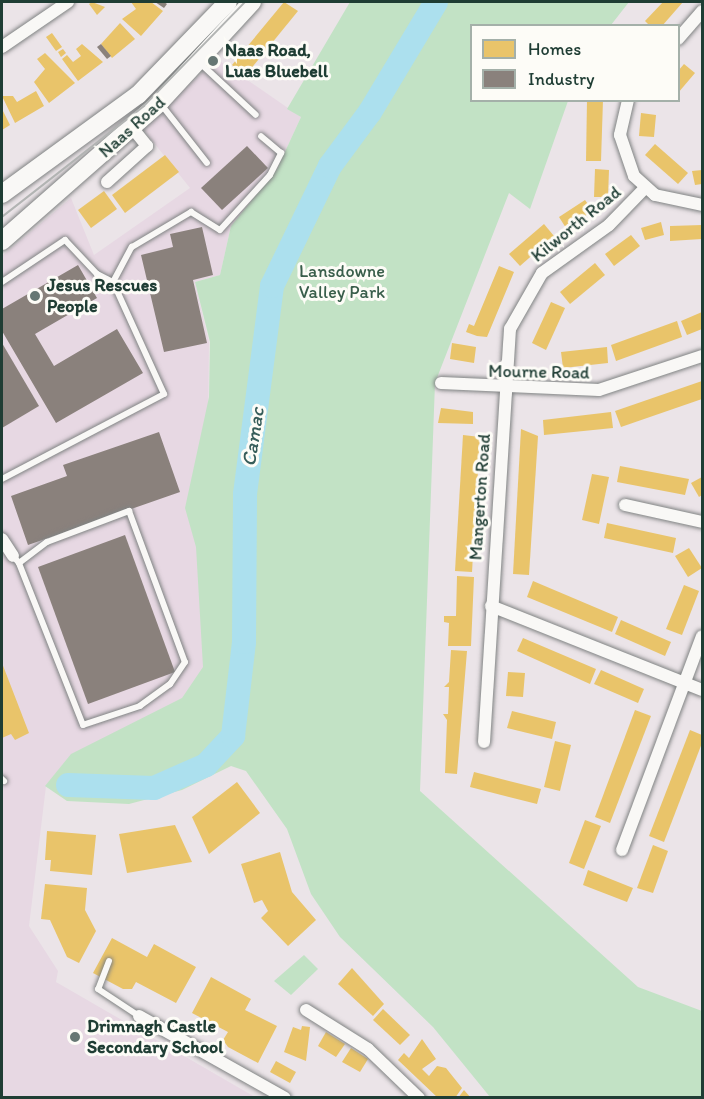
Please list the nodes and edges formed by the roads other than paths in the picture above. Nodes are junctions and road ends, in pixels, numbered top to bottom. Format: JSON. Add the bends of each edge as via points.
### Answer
{"nodes":[{"id":1,"x":68,"y":2,"type":"edge"},
{"id":2,"x":228,"y":2,"type":"edge"},
{"id":3,"x":252,"y":2,"type":"edge"},
{"id":4,"x":702,"y":11,"type":"edge"},
{"id":5,"x":680,"y":37,"type":"edge"},
{"id":6,"x":2,"y":47,"type":"edge"},
{"id":7,"x":200,"y":63,"type":"junction"},
{"id":8,"x":160,"y":102,"type":"junction"},
{"id":9,"x":628,"y":102,"type":"edge"},
{"id":10,"x":256,"y":115,"type":"dead end"},
{"id":11,"x":131,"y":126,"type":"junction"},
{"id":12,"x":261,"y":136,"type":"dead end"},
{"id":13,"x":207,"y":163,"type":"dead end"},
{"id":14,"x":107,"y":182,"type":"dead end"},
{"id":15,"x":644,"y":189,"type":"junction"},
{"id":16,"x":2,"y":194,"type":"edge"},
{"id":17,"x":702,"y":205,"type":"edge"},
{"id":18,"x":2,"y":241,"type":"edge"},
{"id":19,"x":2,"y":282,"type":"edge"},
{"id":20,"x":113,"y":282,"type":"junction"},
{"id":21,"x":702,"y":356,"type":"edge"},
{"id":22,"x":441,"y":383,"type":"dead end"},
{"id":23,"x":504,"y":390,"type":"junction"},
{"id":24,"x":2,"y":479,"type":"edge"},
{"id":25,"x":625,"y":505,"type":"dead end"},
{"id":26,"x":702,"y":522,"type":"edge"},
{"id":27,"x":2,"y":539,"type":"edge"},
{"id":28,"x":16,"y":560,"type":"junction"},
{"id":29,"x":491,"y":606,"type":"junction"},
{"id":30,"x":702,"y":636,"type":"edge"},
{"id":31,"x":685,"y":682,"type":"junction"},
{"id":32,"x":702,"y":690,"type":"edge"},
{"id":33,"x":484,"y":742,"type":"dead end"},
{"id":34,"x":622,"y":850,"type":"dead end"},
{"id":35,"x":109,"y":961,"type":"dead end"},
{"id":36,"x":306,"y":1010,"type":"dead end"},
{"id":37,"x":139,"y":1016,"type":"joint"},
{"id":38,"x":285,"y":1098,"type":"edge"},
{"id":39,"x":419,"y":1098,"type":"edge"}],
"edges":[{"from":1,"to":6,"type":"street"},
{"from":2,"to":16,"type":"main road","name":"Naas Road","via":[[138,95]]},
{"from":3,"to":7,"type":"main road","name":"Naas Road"},
{"from":4,"to":5,"type":"street"},
{"from":7,"to":8,"type":"main road","name":"Naas Road"},
{"from":7,"to":10,"type":"lane"},
{"from":8,"to":11,"type":"main road","name":"Naas Road"},
{"from":8,"to":13,"type":"lane"},
{"from":9,"to":15,"type":"street","name":"Kilworth Road","via":[[620,135],[627,165]]},
{"from":11,"to":14,"type":"street","via":[[147,146]]},
{"from":11,"to":18,"type":"main road","name":"Naas Road"},
{"from":12,"to":20,"type":"lane","via":[[281,153],[270,175],[220,230],[191,212],[132,247]]},
{"from":15,"to":17,"type":"street","name":"Kilworth Road","via":[[666,200]]},
{"from":15,"to":23,"type":"street","name":"Kilworth Road","via":[[609,225],[556,259],[529,289],[510,329]]},
{"from":19,"to":20,"type":"lane","via":[[65,240],[97,274]]},
{"from":20,"to":24,"type":"lane","via":[[164,394]]},
{"from":21,"to":23,"type":"street","name":"Mourne Road","via":[[598,390]]},
{"from":22,"to":23,"type":"street","name":"Mourne Road"},
{"from":23,"to":29,"type":"street","name":"Mangerton Road"},
{"from":25,"to":26,"type":"street"},
{"from":27,"to":28,"type":"street"},
{"from":28,"to":28,"type":"lane","via":[[47,542],[129,511],[186,662],[170,684],[140,706],[83,726]]},
{"from":29,"to":31,"type":"street"},
{"from":29,"to":33,"type":"street","name":"Mangerton Road"},
{"from":30,"to":31,"type":"street"},
{"from":31,"to":32,"type":"street"},
{"from":31,"to":34,"type":"street"},
{"from":35,"to":37,"type":"lane","via":[[98,989]]},
{"from":36,"to":39,"type":"street","via":[[368,1049]]},
{"from":37,"to":38,"type":"street"}]}
